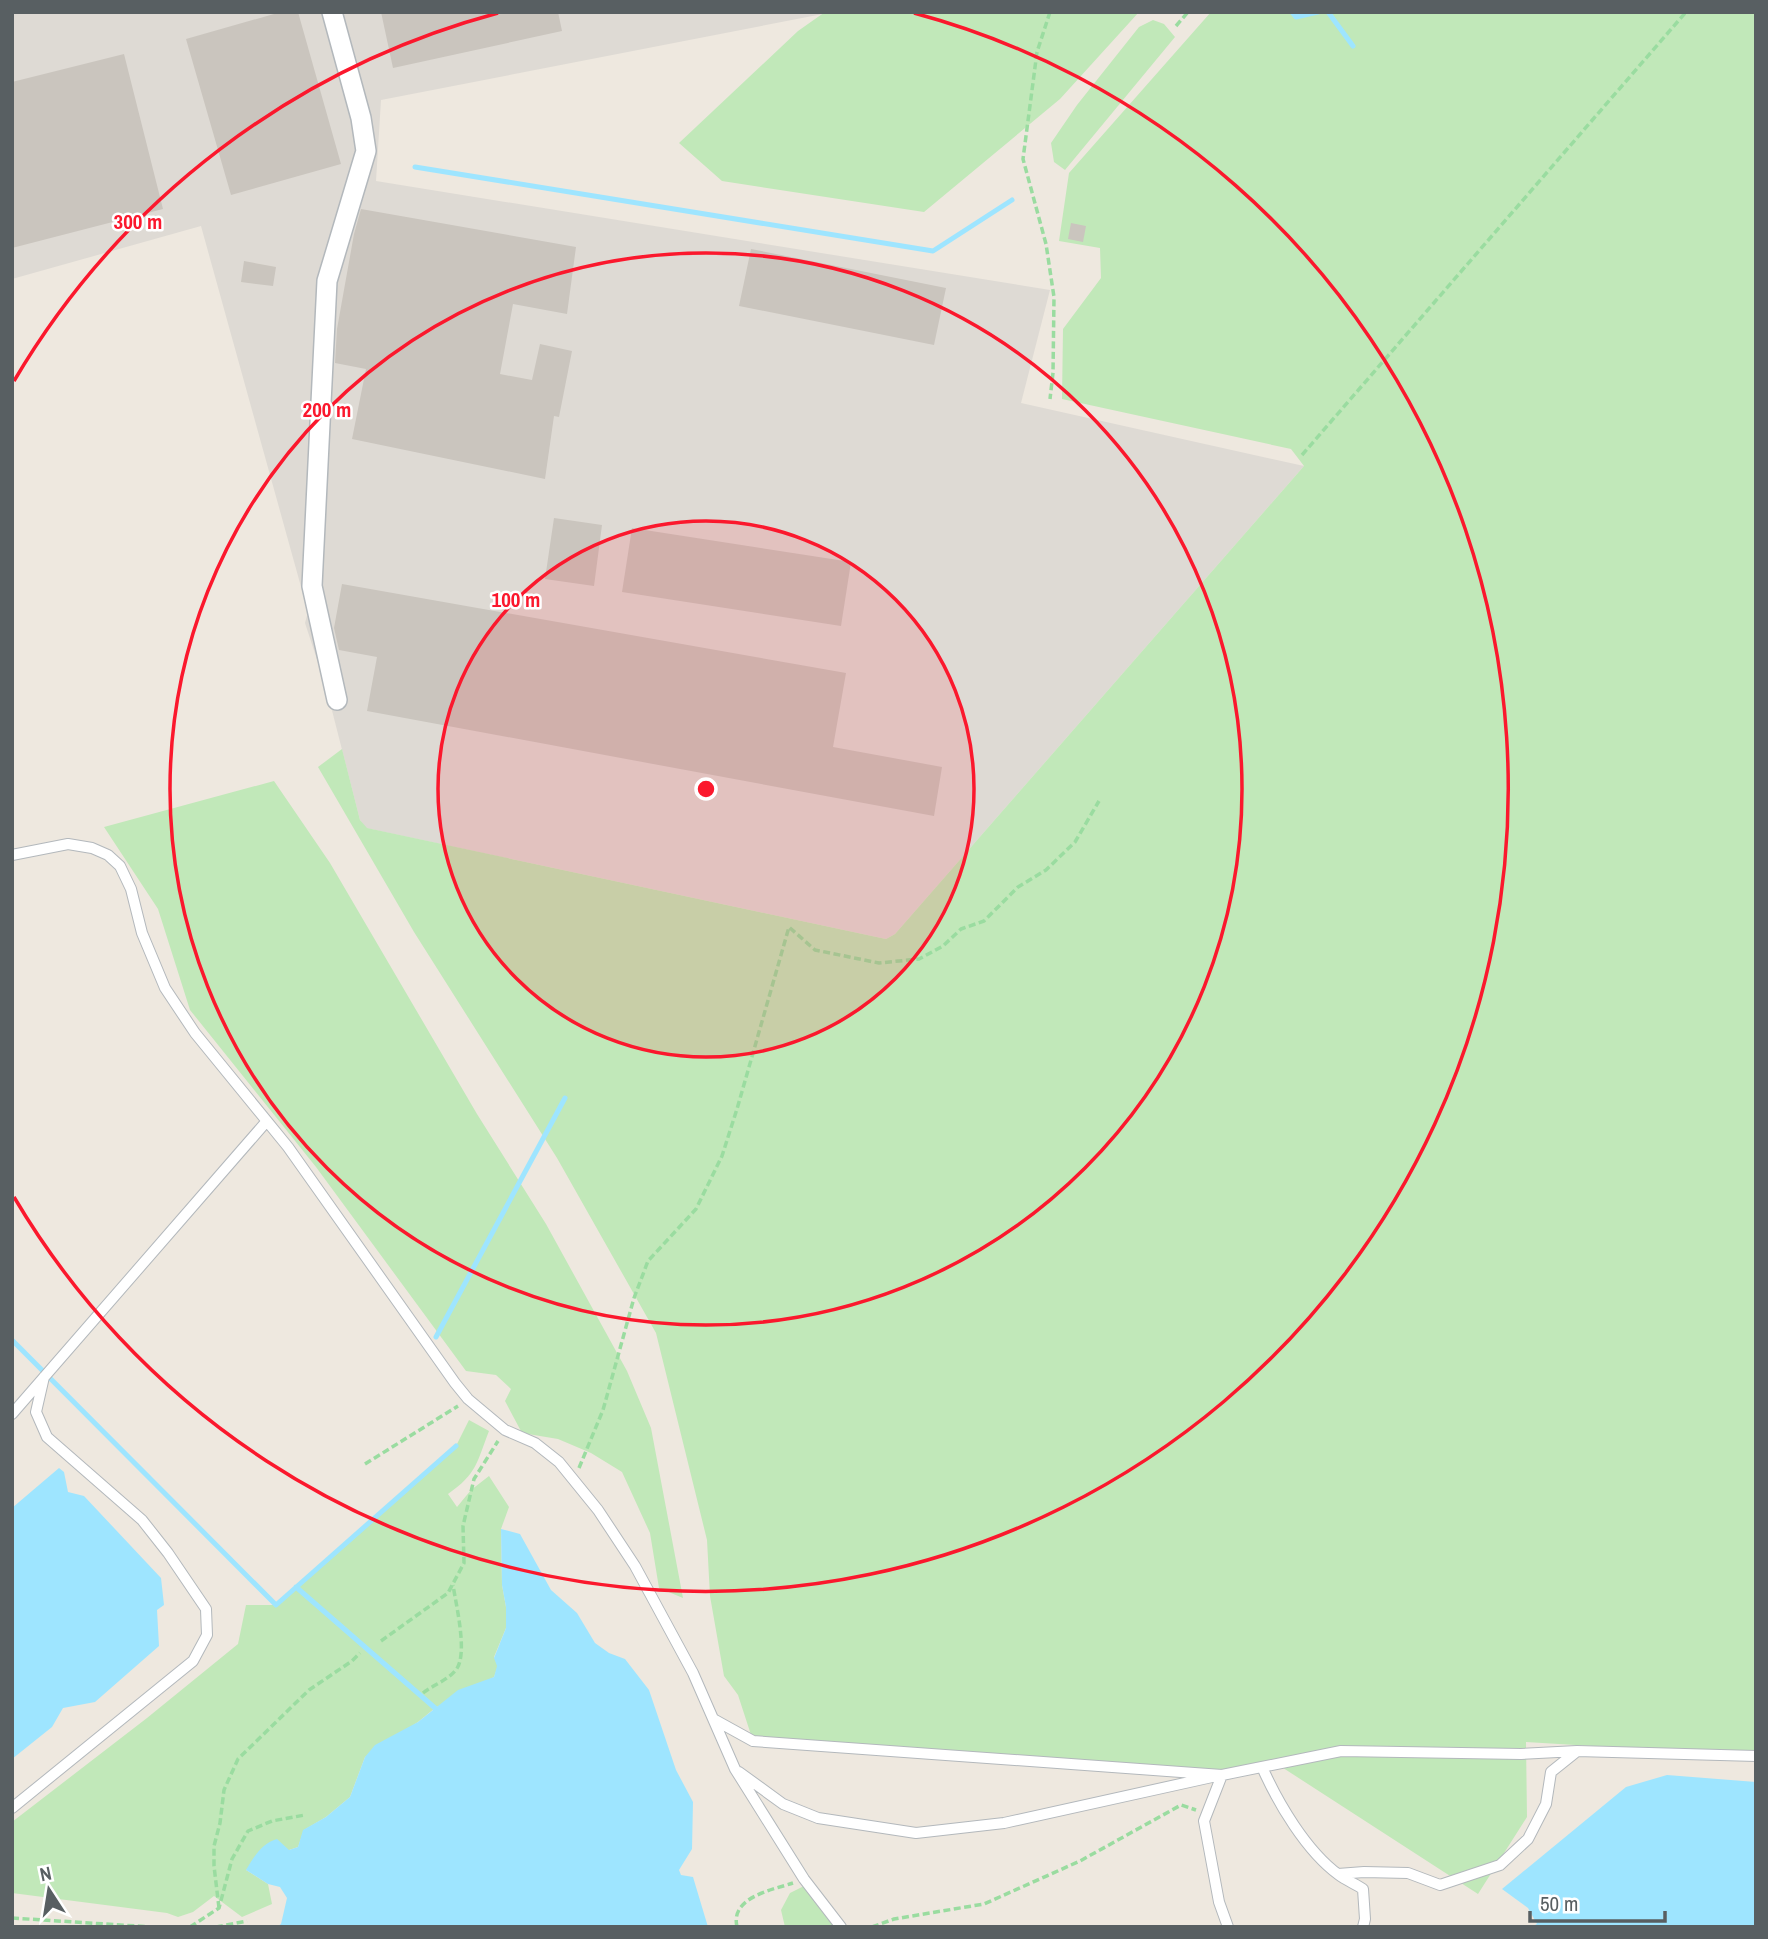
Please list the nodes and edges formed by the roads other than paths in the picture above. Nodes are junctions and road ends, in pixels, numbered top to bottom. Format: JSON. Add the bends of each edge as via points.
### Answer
{"nodes":[{"id":1,"x":332,"y":12,"type":"edge"},
{"id":2,"x":337,"y":700,"type":"dead end"},
{"id":3,"x":12,"y":855,"type":"edge"},
{"id":4,"x":266,"y":1122,"type":"junction"},
{"id":5,"x":44,"y":1377,"type":"junction"},
{"id":6,"x":12,"y":1415,"type":"edge"},
{"id":7,"x":715,"y":1720,"type":"junction"},
{"id":8,"x":1577,"y":1751,"type":"junction"},
{"id":9,"x":1756,"y":1756,"type":"edge"},
{"id":10,"x":1262,"y":1767,"type":"junction"},
{"id":11,"x":735,"y":1769,"type":"junction"},
{"id":12,"x":1222,"y":1775,"type":"junction"},
{"id":13,"x":12,"y":1808,"type":"edge"},
{"id":14,"x":1338,"y":1874,"type":"junction"},
{"id":15,"x":841,"y":1927,"type":"edge"},
{"id":16,"x":1228,"y":1927,"type":"edge"},
{"id":17,"x":1363,"y":1927,"type":"edge"}],
"edges":[{"from":1,"to":2,"type":"street","via":[[366,151],[327,281],[312,586]]},
{"from":3,"to":4,"type":"lane","via":[[68,844],[92,848],[120,866],[165,988]]},
{"from":4,"to":5,"type":"lane"},
{"from":4,"to":7,"type":"lane","via":[[468,1399],[505,1430],[535,1443],[559,1462],[598,1510],[635,1566]]},
{"from":5,"to":6,"type":"lane"},
{"from":5,"to":13,"type":"lane","via":[[36,1412],[47,1437],[142,1520],[206,1609],[207,1635],[193,1661]]},
{"from":7,"to":11,"type":"lane"},
{"from":7,"to":12,"type":"lane","via":[[753,1741]]},
{"from":8,"to":9,"type":"lane"},
{"from":8,"to":10,"type":"lane","via":[[1341,1751]]},
{"from":8,"to":14,"type":"lane","via":[[1551,1772],[1546,1804],[1528,1839],[1500,1865],[1440,1885],[1408,1873]]},
{"from":10,"to":12,"type":"lane"},
{"from":10,"to":14,"type":"lane","via":[[1282,1807]]},
{"from":11,"to":12,"type":"lane","via":[[783,1804],[818,1818],[916,1833],[1004,1823]]},
{"from":11,"to":15,"type":"lane","via":[[804,1879]]},
{"from":12,"to":16,"type":"lane","via":[[1204,1821]]},
{"from":14,"to":17,"type":"lane","via":[[1363,1889]]}]}
